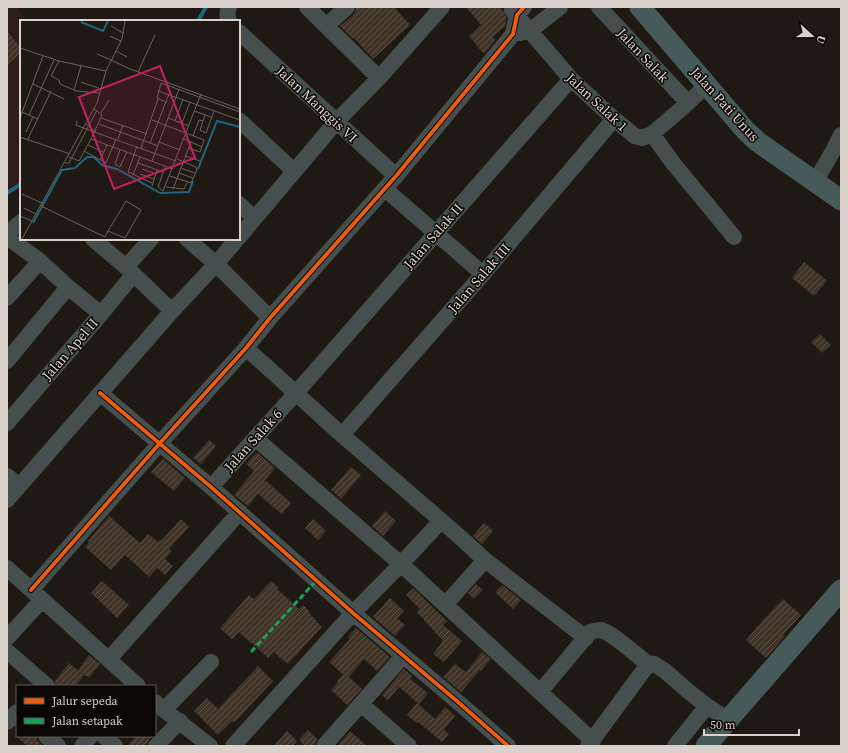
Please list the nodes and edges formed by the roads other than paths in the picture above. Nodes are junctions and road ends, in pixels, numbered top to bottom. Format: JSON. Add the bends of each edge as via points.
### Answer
{"nodes":[{"id":1,"x":229,"y":7,"type":"edge"},
{"id":2,"x":307,"y":7,"type":"edge"},
{"id":3,"x":347,"y":7,"type":"edge"},
{"id":4,"x":442,"y":7,"type":"edge"},
{"id":5,"x":560,"y":7,"type":"edge"},
{"id":6,"x":600,"y":7,"type":"edge"},
{"id":7,"x":640,"y":7,"type":"edge"},
{"id":8,"x":517,"y":10,"type":"edge"},
{"id":9,"x":229,"y":20,"type":"edge"},
{"id":10,"x":326,"y":26,"type":"junction"},
{"id":11,"x":530,"y":31,"type":"junction"},
{"id":12,"x":240,"y":33,"type":"edge"},
{"id":13,"x":513,"y":34,"type":"junction"},
{"id":14,"x":378,"y":78,"type":"junction"},
{"id":15,"x":571,"y":79,"type":"junction"},
{"id":16,"x":697,"y":94,"type":"junction"},
{"id":17,"x":614,"y":119,"type":"junction"},
{"id":18,"x":240,"y":121,"type":"edge"},
{"id":19,"x":336,"y":122,"type":"junction"},
{"id":20,"x":652,"y":134,"type":"junction"},
{"id":21,"x":841,"y":135,"type":"edge"},
{"id":22,"x":294,"y":171,"type":"junction"},
{"id":23,"x":396,"y":176,"type":"junction"},
{"id":24,"x":815,"y":182,"type":"junction"},
{"id":25,"x":385,"y":189,"type":"junction"},
{"id":26,"x":841,"y":200,"type":"edge"},
{"id":27,"x":240,"y":205,"type":"edge"},
{"id":28,"x":254,"y":218,"type":"junction"},
{"id":29,"x":20,"y":223,"type":"edge"},
{"id":30,"x":435,"y":234,"type":"junction"},
{"id":31,"x":7,"y":236,"type":"edge"},
{"id":32,"x":240,"y":236,"type":"edge"},
{"id":33,"x":734,"y":238,"type":"dead end"},
{"id":34,"x":94,"y":240,"type":"edge"},
{"id":35,"x":150,"y":240,"type":"edge"},
{"id":36,"x":188,"y":240,"type":"edge"},
{"id":37,"x":236,"y":240,"type":"edge"},
{"id":38,"x":40,"y":262,"type":"junction"},
{"id":39,"x":216,"y":264,"type":"junction"},
{"id":40,"x":129,"y":271,"type":"junction"},
{"id":41,"x":483,"y":274,"type":"junction"},
{"id":42,"x":68,"y":287,"type":"junction"},
{"id":43,"x":7,"y":298,"type":"edge"},
{"id":44,"x":172,"y":310,"type":"junction"},
{"id":45,"x":101,"y":314,"type":"junction"},
{"id":46,"x":270,"y":318,"type":"junction"},
{"id":47,"x":246,"y":348,"type":"junction"},
{"id":48,"x":7,"y":361,"type":"edge"},
{"id":49,"x":100,"y":394,"type":"junction"},
{"id":50,"x":296,"y":394,"type":"junction"},
{"id":51,"x":10,"y":412,"type":"edge"},
{"id":52,"x":342,"y":436,"type":"junction"},
{"id":53,"x":255,"y":438,"type":"junction"},
{"id":54,"x":160,"y":443,"type":"junction"},
{"id":55,"x":13,"y":481,"type":"edge"},
{"id":56,"x":211,"y":487,"type":"junction"},
{"id":57,"x":7,"y":500,"type":"edge"},
{"id":58,"x":240,"y":512,"type":"junction"},
{"id":59,"x":441,"y":521,"type":"junction"},
{"id":60,"x":484,"y":560,"type":"junction"},
{"id":61,"x":401,"y":564,"type":"junction"},
{"id":62,"x":7,"y":568,"type":"edge"},
{"id":63,"x":841,"y":590,"type":"edge"},
{"id":64,"x":37,"y":595,"type":"junction"},
{"id":65,"x":445,"y":605,"type":"junction"},
{"id":66,"x":353,"y":613,"type":"junction"},
{"id":67,"x":7,"y":638,"type":"edge"},
{"id":68,"x":586,"y":638,"type":"junction"},
{"id":69,"x":7,"y":651,"type":"edge"},
{"id":70,"x":403,"y":656,"type":"junction"},
{"id":71,"x":109,"y":659,"type":"junction"},
{"id":72,"x":211,"y":662,"type":"dead end"},
{"id":73,"x":649,"y":663,"type":"junction"},
{"id":74,"x":43,"y":685,"type":"edge"},
{"id":75,"x":137,"y":685,"type":"edge"},
{"id":76,"x":540,"y":692,"type":"junction"},
{"id":77,"x":362,"y":704,"type":"junction"},
{"id":78,"x":160,"y":706,"type":"edge"},
{"id":79,"x":707,"y":706,"type":"junction"},
{"id":80,"x":16,"y":713,"type":"edge"},
{"id":81,"x":728,"y":720,"type":"junction"},
{"id":82,"x":7,"y":722,"type":"edge"},
{"id":83,"x":180,"y":722,"type":"junction"},
{"id":84,"x":47,"y":737,"type":"edge"},
{"id":85,"x":90,"y":737,"type":"edge"},
{"id":86,"x":105,"y":737,"type":"edge"},
{"id":87,"x":590,"y":744,"type":"edge"},
{"id":88,"x":58,"y":746,"type":"edge"},
{"id":89,"x":82,"y":746,"type":"edge"},
{"id":90,"x":115,"y":746,"type":"edge"},
{"id":91,"x":156,"y":746,"type":"edge"},
{"id":92,"x":210,"y":746,"type":"edge"},
{"id":93,"x":233,"y":746,"type":"edge"},
{"id":94,"x":324,"y":746,"type":"edge"},
{"id":95,"x":409,"y":746,"type":"edge"},
{"id":96,"x":508,"y":746,"type":"edge"},
{"id":97,"x":675,"y":746,"type":"edge"},
{"id":98,"x":706,"y":746,"type":"edge"}],
"edges":[{"from":1,"to":9,"type":"street"},
{"from":2,"to":10,"type":"street"},
{"from":3,"to":10,"type":"street"},
{"from":4,"to":14,"type":"street"},
{"from":5,"to":11,"type":"street"},
{"from":6,"to":16,"type":"street","name":"Jalan Salak"},
{"from":7,"to":16,"type":"main road","name":"Jalan Pati Unus"},
{"from":8,"to":11,"type":"street","name":"Jalan Salak 1"},
{"from":8,"to":13,"type":"street"},
{"from":10,"to":14,"type":"street"},
{"from":11,"to":13,"type":"street"},
{"from":11,"to":15,"type":"street","name":"Jalan Salak 1"},
{"from":12,"to":19,"type":"street","name":"Jalan Manggis VI"},
{"from":13,"to":23,"type":"street"},
{"from":14,"to":19,"type":"street"},
{"from":15,"to":17,"type":"street","name":"Jalan Salak 1"},
{"from":15,"to":30,"type":"street","name":"Jalan Salak II"},
{"from":16,"to":20,"type":"street"},
{"from":16,"to":24,"type":"main road","name":"Jalan Pati Unus","via":[[758,142]]},
{"from":17,"to":20,"type":"street","name":"Jalan Salak 1","via":[[635,136],[642,138]]},
{"from":17,"to":41,"type":"street","name":"Jalan Salak III"},
{"from":18,"to":22,"type":"street"},
{"from":19,"to":22,"type":"street"},
{"from":19,"to":23,"type":"street","name":"Jalan Manggis VI"},
{"from":20,"to":33,"type":"street"},
{"from":21,"to":24,"type":"street"},
{"from":22,"to":28,"type":"street"},
{"from":23,"to":25,"type":"street"},
{"from":24,"to":26,"type":"main road","name":"Jalan Pati Unus"},
{"from":25,"to":30,"type":"street"},
{"from":25,"to":46,"type":"street"},
{"from":27,"to":28,"type":"street"},
{"from":28,"to":32,"type":"street"},
{"from":29,"to":31,"type":"street"},
{"from":30,"to":41,"type":"street"},
{"from":30,"to":50,"type":"street","name":"Jalan Salak II"},
{"from":31,"to":38,"type":"street"},
{"from":34,"to":40,"type":"street"},
{"from":35,"to":40,"type":"street","name":"Jalan Apel II"},
{"from":36,"to":39,"type":"street"},
{"from":37,"to":39,"type":"street"},
{"from":38,"to":42,"type":"street"},
{"from":38,"to":43,"type":"street"},
{"from":39,"to":44,"type":"street"},
{"from":39,"to":46,"type":"street"},
{"from":40,"to":44,"type":"street"},
{"from":40,"to":45,"type":"street","name":"Jalan Apel II"},
{"from":41,"to":52,"type":"street","name":"Jalan Salak III"},
{"from":42,"to":45,"type":"street"},
{"from":42,"to":48,"type":"street"},
{"from":44,"to":49,"type":"street"},
{"from":45,"to":51,"type":"street","name":"Jalan Apel II"},
{"from":46,"to":47,"type":"street"},
{"from":47,"to":50,"type":"street"},
{"from":47,"to":54,"type":"street"},
{"from":49,"to":54,"type":"street"},
{"from":49,"to":55,"type":"street"},
{"from":50,"to":52,"type":"street"},
{"from":50,"to":53,"type":"street","name":"Jalan Salak 6"},
{"from":52,"to":59,"type":"street"},
{"from":53,"to":56,"type":"street","name":"Jalan Salak 6"},
{"from":53,"to":61,"type":"street"},
{"from":54,"to":56,"type":"street"},
{"from":54,"to":64,"type":"street"},
{"from":55,"to":57,"type":"street"},
{"from":56,"to":58,"type":"street"},
{"from":58,"to":66,"type":"street"},
{"from":58,"to":71,"type":"street"},
{"from":59,"to":60,"type":"street"},
{"from":59,"to":61,"type":"street"},
{"from":60,"to":65,"type":"street"},
{"from":60,"to":68,"type":"street"},
{"from":61,"to":65,"type":"street"},
{"from":61,"to":66,"type":"street"},
{"from":62,"to":64,"type":"street"},
{"from":63,"to":81,"type":"main road"},
{"from":64,"to":67,"type":"street"},
{"from":64,"to":71,"type":"street"},
{"from":65,"to":76,"type":"street"},
{"from":66,"to":70,"type":"street"},
{"from":66,"to":93,"type":"street"},
{"from":68,"to":73,"type":"street","via":[[590,632],[600,630]]},
{"from":68,"to":76,"type":"street"},
{"from":69,"to":74,"type":"street"},
{"from":70,"to":77,"type":"street"},
{"from":70,"to":96,"type":"street"},
{"from":71,"to":75,"type":"street"},
{"from":72,"to":78,"type":"street"},
{"from":73,"to":79,"type":"street","via":[[665,671]]},
{"from":73,"to":87,"type":"street"},
{"from":76,"to":87,"type":"street"},
{"from":77,"to":94,"type":"street"},
{"from":77,"to":95,"type":"street"},
{"from":78,"to":83,"type":"street"},
{"from":79,"to":81,"type":"street"},
{"from":79,"to":97,"type":"street"},
{"from":80,"to":82,"type":"street"},
{"from":81,"to":98,"type":"main road"},
{"from":83,"to":91,"type":"street"},
{"from":83,"to":92,"type":"street"},
{"from":84,"to":88,"type":"street"},
{"from":85,"to":89,"type":"street"},
{"from":86,"to":90,"type":"street"}]}
